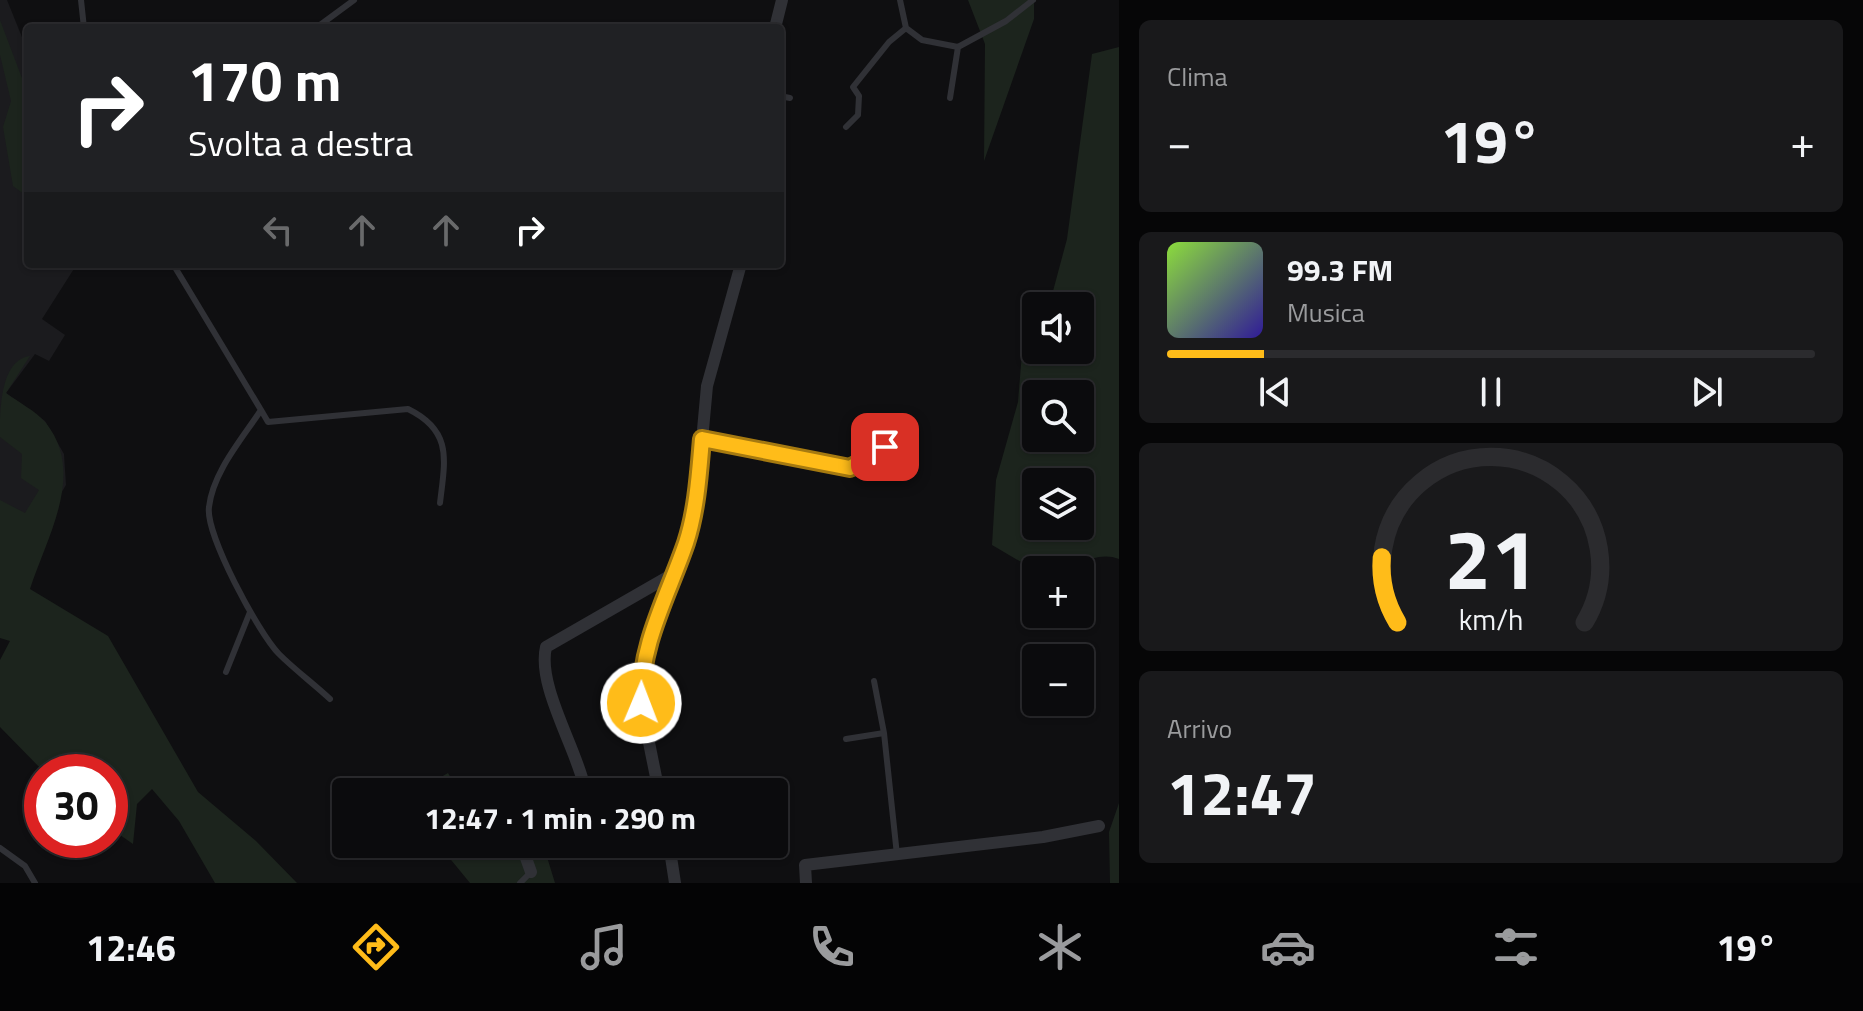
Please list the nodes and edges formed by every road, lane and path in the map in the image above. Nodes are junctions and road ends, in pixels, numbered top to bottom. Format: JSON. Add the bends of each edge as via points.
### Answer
{"nodes":[{"id":1,"x":81,"y":0,"type":"edge"},
{"id":2,"x":354,"y":0,"type":"edge"},
{"id":3,"x":782,"y":0,"type":"edge"},
{"id":4,"x":900,"y":0,"type":"edge"},
{"id":5,"x":1033,"y":0,"type":"edge"},
{"id":6,"x":84,"y":24,"type":"edge"},
{"id":7,"x":321,"y":24,"type":"edge"},
{"id":8,"x":776,"y":24,"type":"edge"},
{"id":9,"x":906,"y":28,"type":"junction"},
{"id":10,"x":958,"y":47,"type":"junction"},
{"id":11,"x":784,"y":97,"type":"edge"},
{"id":12,"x":790,"y":98,"type":"dead end"},
{"id":13,"x":950,"y":98,"type":"dead end"},
{"id":14,"x":846,"y":127,"type":"dead end"},
{"id":15,"x":175,"y":268,"type":"edge"},
{"id":16,"x":740,"y":268,"type":"edge"},
{"id":17,"x":261,"y":410,"type":"junction"},
{"id":18,"x":702,"y":439,"type":"junction"},
{"id":19,"x":885,"y":447,"type":"dead end"},
{"id":20,"x":440,"y":503,"type":"dead end"},
{"id":21,"x":673,"y":574,"type":"junction"},
{"id":22,"x":250,"y":612,"type":"junction"},
{"id":23,"x":226,"y":672,"type":"dead end"},
{"id":24,"x":874,"y":681,"type":"dead end"},
{"id":25,"x":330,"y":699,"type":"dead end"},
{"id":26,"x":884,"y":733,"type":"junction"},
{"id":27,"x":846,"y":739,"type":"dead end"},
{"id":28,"x":582,"y":778,"type":"edge"},
{"id":29,"x":656,"y":778,"type":"edge"},
{"id":30,"x":1099,"y":826,"type":"dead end"},
{"id":31,"x":0,"y":848,"type":"edge"},
{"id":32,"x":897,"y":855,"type":"junction"},
{"id":33,"x":526,"y":858,"type":"edge"},
{"id":34,"x":671,"y":858,"type":"edge"},
{"id":35,"x":531,"y":872,"type":"joint"},
{"id":36,"x":35,"y":883,"type":"edge"},
{"id":37,"x":520,"y":883,"type":"edge"},
{"id":38,"x":675,"y":883,"type":"edge"},
{"id":39,"x":806,"y":883,"type":"edge"}],
"edges":[{"from":1,"to":6,"type":"lane"},
{"from":2,"to":7,"type":"lane"},
{"from":3,"to":8,"type":"street"},
{"from":4,"to":9,"type":"lane"},
{"from":5,"to":10,"type":"lane"},
{"from":9,"to":10,"type":"lane","via":[[922,40]]},
{"from":9,"to":14,"type":"lane","via":[[853,87],[859,96],[858,115]]},
{"from":10,"to":13,"type":"lane"},
{"from":11,"to":12,"type":"lane"},
{"from":15,"to":17,"type":"lane"},
{"from":16,"to":18,"type":"street","via":[[707,386]]},
{"from":17,"to":20,"type":"lane","via":[[268,422],[408,409],[429,419],[443,443]]},
{"from":17,"to":22,"type":"lane","via":[[219,475],[208,509],[218,546]]},
{"from":18,"to":19,"type":"lane","via":[[850,468]]},
{"from":18,"to":21,"type":"street","via":[[697,495]]},
{"from":21,"to":28,"type":"street","via":[[546,647],[549,687]]},
{"from":21,"to":29,"type":"street","via":[[641,670],[641,703]]},
{"from":22,"to":23,"type":"lane"},
{"from":22,"to":25,"type":"lane","via":[[278,653]]},
{"from":24,"to":26,"type":"lane"},
{"from":26,"to":27,"type":"lane"},
{"from":26,"to":32,"type":"lane"},
{"from":30,"to":32,"type":"street"},
{"from":31,"to":36,"type":"lane","via":[[25,866]]},
{"from":32,"to":39,"type":"street","via":[[805,865]]},
{"from":33,"to":35,"type":"street"},
{"from":34,"to":38,"type":"street"},
{"from":35,"to":37,"type":"lane"}]}
